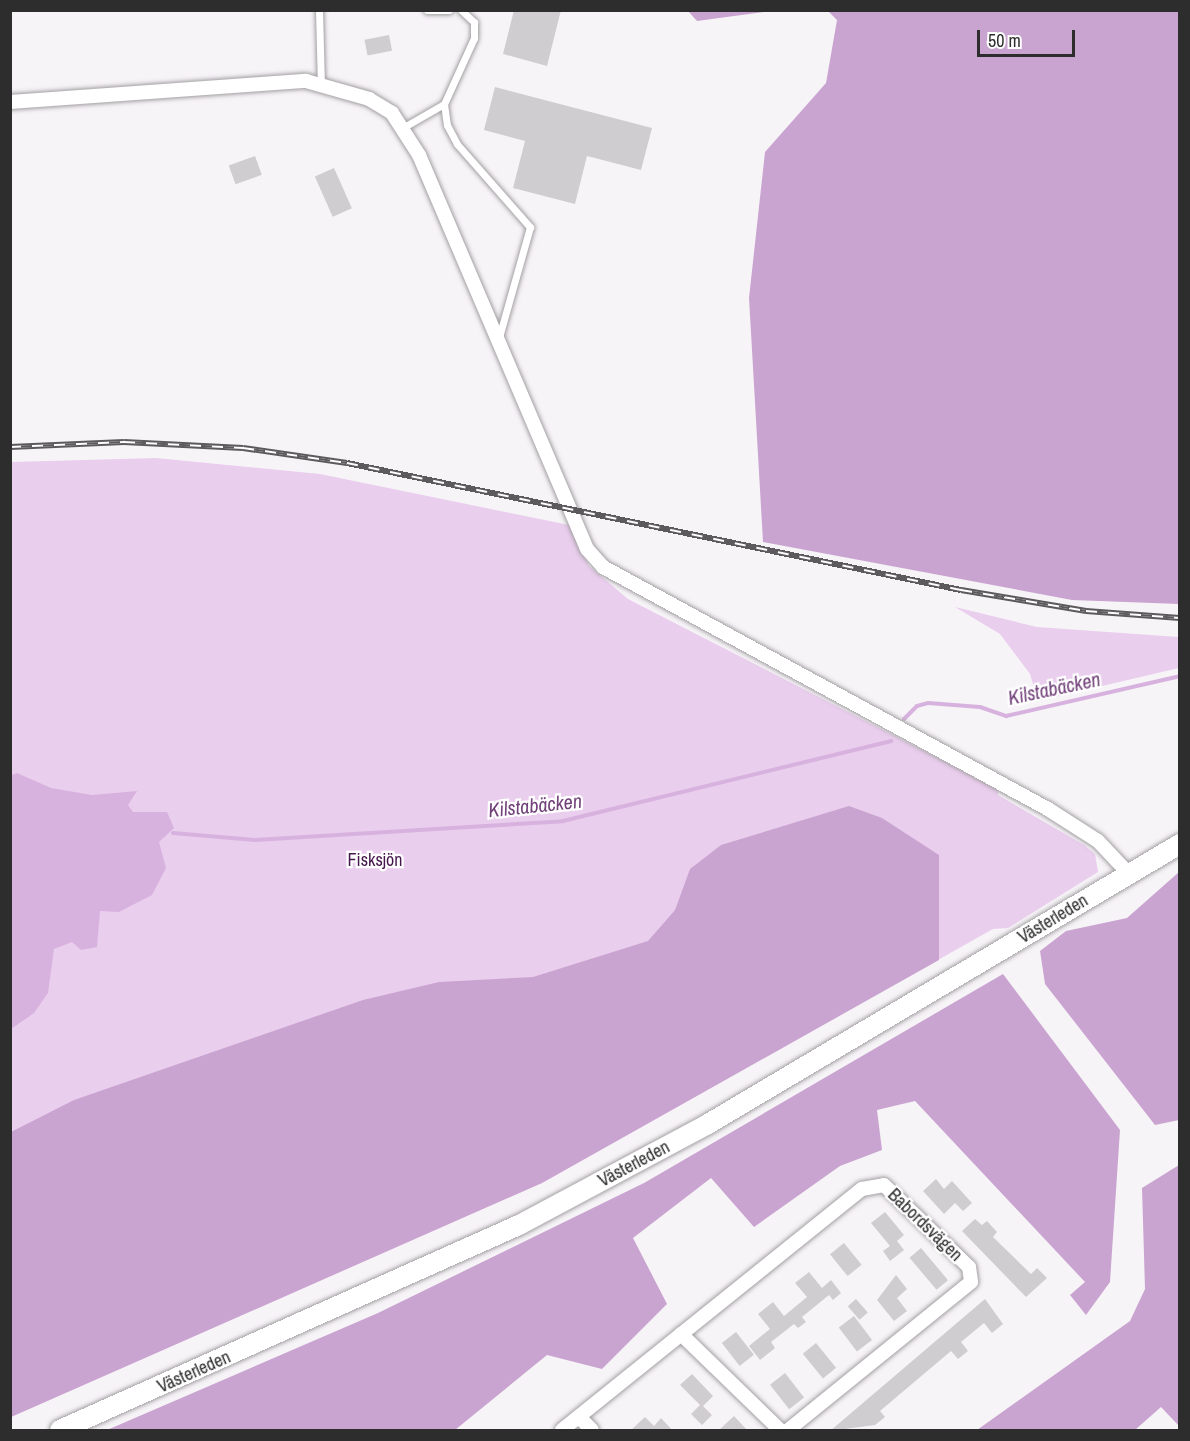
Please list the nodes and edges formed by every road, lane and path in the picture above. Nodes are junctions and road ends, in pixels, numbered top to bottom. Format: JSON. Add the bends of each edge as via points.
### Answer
{"nodes":[{"id":1,"x":319,"y":10,"type":"edge"},
{"id":2,"x":427,"y":10,"type":"edge"},
{"id":3,"x":449,"y":10,"type":"edge"},
{"id":4,"x":460,"y":10,"type":"edge"},
{"id":5,"x":321,"y":84,"type":"junction"},
{"id":6,"x":10,"y":102,"type":"edge"},
{"id":7,"x":444,"y":104,"type":"junction"},
{"id":8,"x":404,"y":127,"type":"junction"},
{"id":9,"x":498,"y":340,"type":"junction"},
{"id":10,"x":1179,"y":844,"type":"edge"},
{"id":11,"x":1129,"y":874,"type":"junction"},
{"id":12,"x":681,"y":1335,"type":"junction"},
{"id":13,"x":579,"y":1417,"type":"junction"},
{"id":14,"x":60,"y":1431,"type":"edge"},
{"id":15,"x":562,"y":1431,"type":"edge"},
{"id":16,"x":592,"y":1431,"type":"edge"},
{"id":17,"x":780,"y":1431,"type":"edge"},
{"id":18,"x":788,"y":1431,"type":"edge"}],
"edges":[{"from":1,"to":5,"type":"lane"},
{"from":2,"to":3,"type":"lane"},
{"from":4,"to":7,"type":"lane","via":[[474,22],[474,38]]},
{"from":5,"to":6,"type":"street","via":[[183,87]]},
{"from":5,"to":8,"type":"street","via":[[369,99]]},
{"from":7,"to":8,"type":"lane"},
{"from":7,"to":9,"type":"lane","via":[[457,144],[530,227]]},
{"from":8,"to":9,"type":"street"},
{"from":9,"to":11,"type":"street","via":[[587,549],[603,567],[1048,809],[1098,841]]},
{"from":10,"to":11,"type":"street","name":"Västerleden"},
{"from":11,"to":14,"type":"street","name":"Västerleden","via":[[708,1124],[519,1225]]},
{"from":12,"to":13,"type":"street","name":"Babordsvägen"},
{"from":12,"to":17,"type":"street"},
{"from":12,"to":18,"type":"street","name":"Babordsvägen","via":[[862,1188],[873,1184],[894,1192],[969,1267],[971,1282]]},
{"from":13,"to":15,"type":"street","name":"Babordsvägen"},
{"from":13,"to":16,"type":"street"}]}
